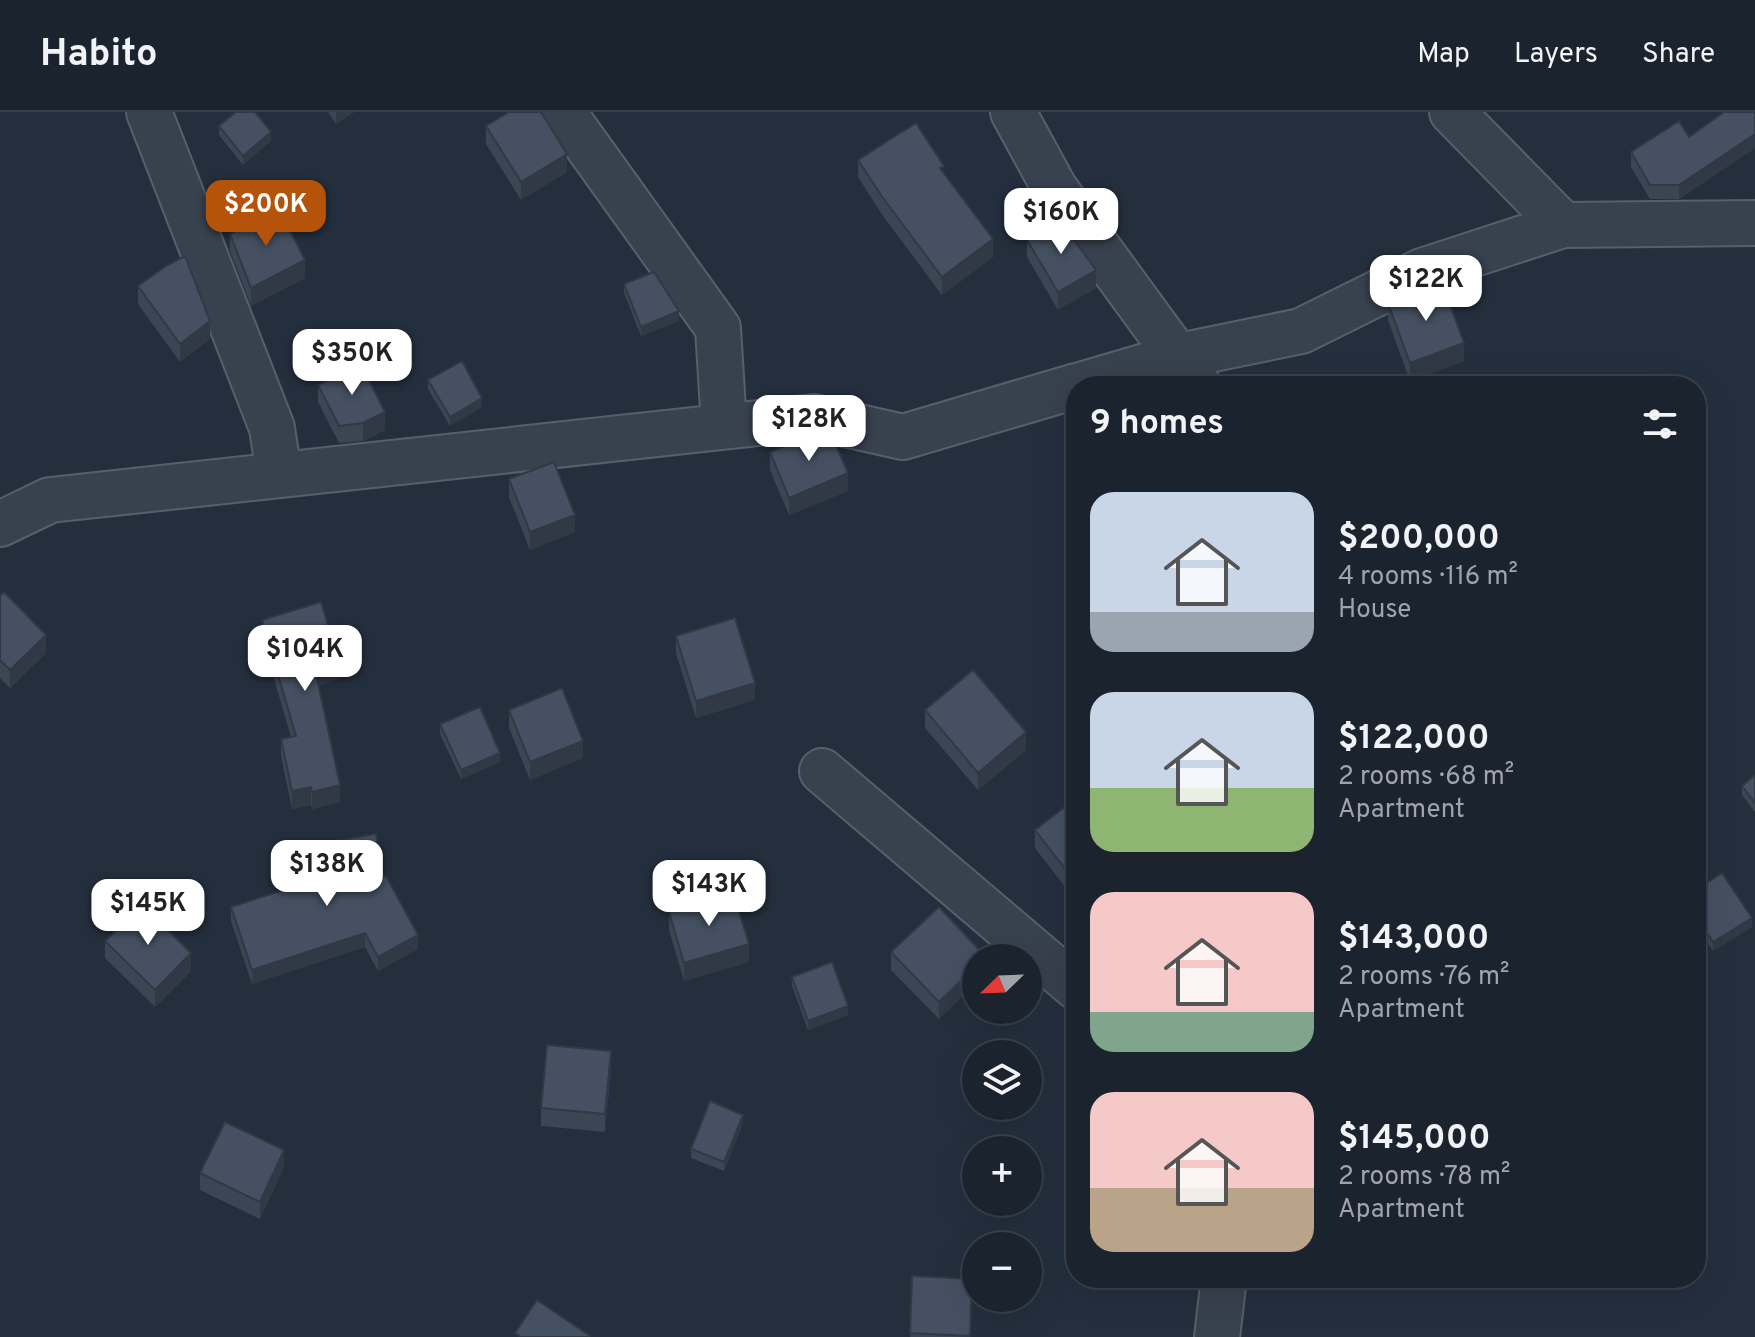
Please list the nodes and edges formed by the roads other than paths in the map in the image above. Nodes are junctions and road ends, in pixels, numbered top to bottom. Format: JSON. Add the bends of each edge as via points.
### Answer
{"nodes":[{"id":1,"x":149,"y":112,"type":"edge"},
{"id":2,"x":563,"y":112,"type":"edge"},
{"id":3,"x":1013,"y":112,"type":"edge"},
{"id":4,"x":1452,"y":112,"type":"edge"},
{"id":5,"x":1755,"y":223,"type":"edge"},
{"id":6,"x":1563,"y":225,"type":"junction"},
{"id":7,"x":1189,"y":371,"type":"edge"},
{"id":8,"x":1151,"y":376,"type":"edge"},
{"id":9,"x":1066,"y":389,"type":"edge"},
{"id":10,"x":724,"y":426,"type":"junction"},
{"id":11,"x":279,"y":475,"type":"junction"},
{"id":12,"x":0,"y":524,"type":"edge"},
{"id":13,"x":822,"y":771,"type":"dead end"},
{"id":14,"x":1066,"y":978,"type":"edge"},
{"id":15,"x":1223,"y":1288,"type":"edge"},
{"id":16,"x":1217,"y":1337,"type":"edge"}],
"edges":[{"from":1,"to":11,"type":"street","via":[[272,428]]},
{"from":2,"to":10,"type":"street","via":[[718,328]]},
{"from":3,"to":7,"type":"street","via":[[1055,189]]},
{"from":4,"to":6,"type":"street"},
{"from":5,"to":6,"type":"street"},
{"from":6,"to":7,"type":"street","via":[[1422,271],[1301,331]]},
{"from":7,"to":8,"type":"street"},
{"from":9,"to":10,"type":"street","via":[[903,437],[814,417]]},
{"from":10,"to":11,"type":"street"},
{"from":11,"to":12,"type":"street","via":[[50,500]]},
{"from":13,"to":14,"type":"street"},
{"from":15,"to":16,"type":"street"}]}
